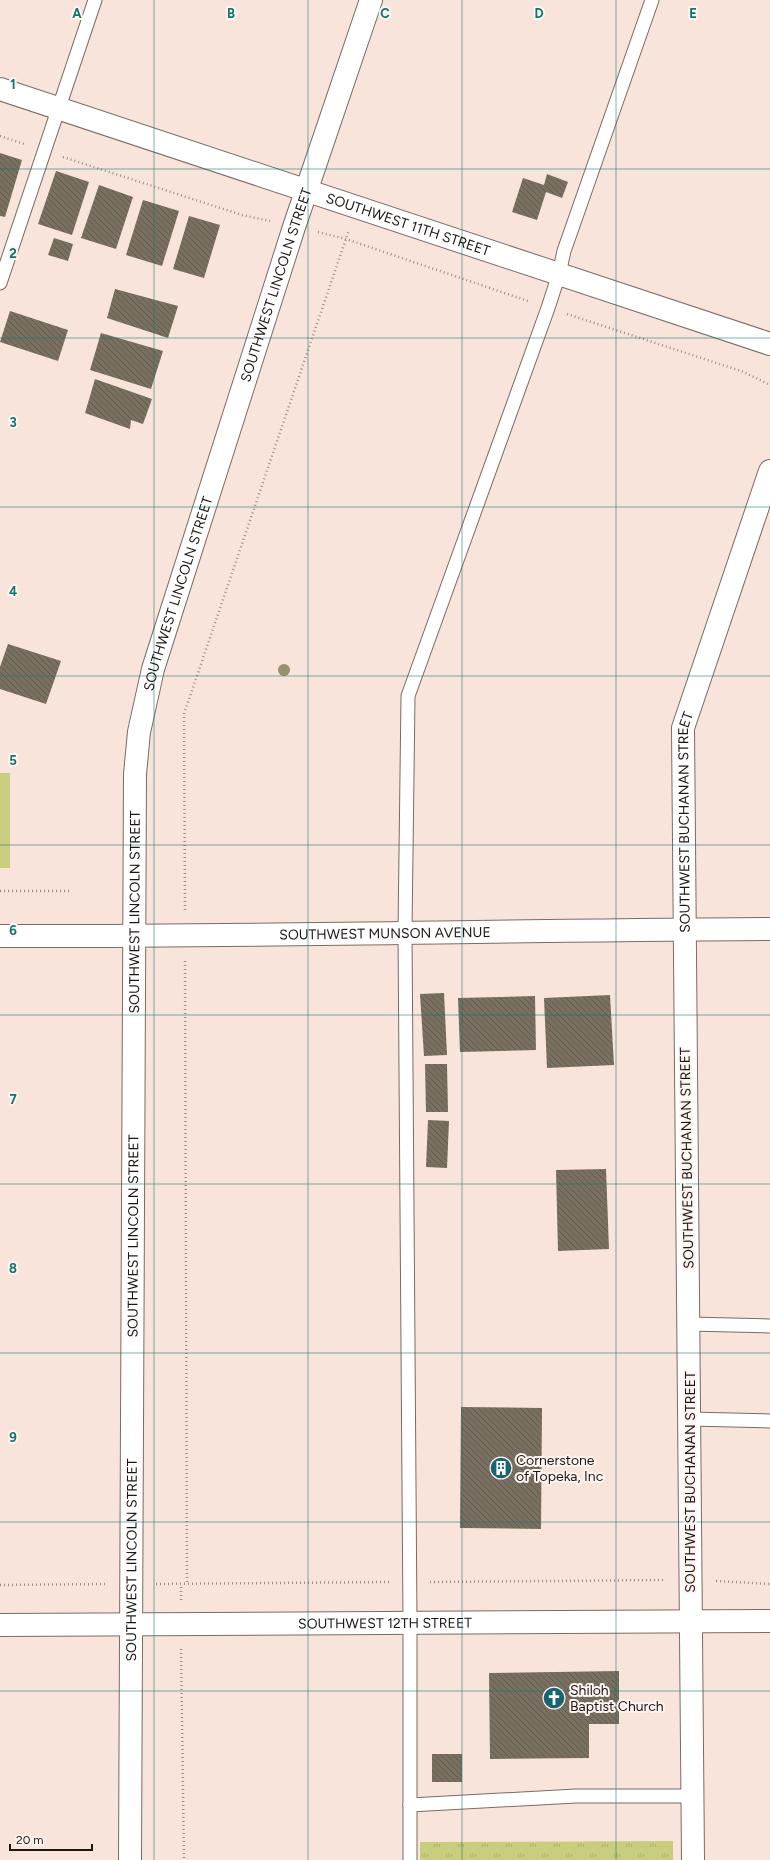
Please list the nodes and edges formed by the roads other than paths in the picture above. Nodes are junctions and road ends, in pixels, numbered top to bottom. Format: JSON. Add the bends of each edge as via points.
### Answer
{"nodes":[{"id":1,"x":96,"y":0,"type":"edge"},
{"id":2,"x":371,"y":0,"type":"edge"},
{"id":3,"x":652,"y":0,"type":"edge"},
{"id":4,"x":0,"y":89,"type":"edge"},
{"id":5,"x":59,"y":109,"type":"junction"},
{"id":6,"x":306,"y":190,"type":"junction"},
{"id":7,"x":559,"y":274,"type":"junction"},
{"id":8,"x":0,"y":283,"type":"edge"},
{"id":9,"x":770,"y":344,"type":"edge"},
{"id":10,"x":770,"y":471,"type":"edge"},
{"id":11,"x":770,"y":928,"type":"edge"},
{"id":12,"x":685,"y":929,"type":"junction"},
{"id":13,"x":405,"y":932,"type":"junction"},
{"id":14,"x":0,"y":936,"type":"edge"},
{"id":15,"x":135,"y":936,"type":"junction"},
{"id":16,"x":688,"y":1324,"type":"junction"},
{"id":17,"x":770,"y":1326,"type":"edge"},
{"id":18,"x":689,"y":1419,"type":"junction"},
{"id":19,"x":770,"y":1421,"type":"edge"},
{"id":20,"x":770,"y":1621,"type":"edge"},
{"id":21,"x":690,"y":1622,"type":"junction"},
{"id":22,"x":410,"y":1623,"type":"junction"},
{"id":23,"x":0,"y":1625,"type":"edge"},
{"id":24,"x":132,"y":1625,"type":"junction"},
{"id":25,"x":693,"y":1796,"type":"junction"},
{"id":26,"x":410,"y":1805,"type":"junction"},
{"id":27,"x":130,"y":1860,"type":"edge"},
{"id":28,"x":410,"y":1860,"type":"edge"},
{"id":29,"x":693,"y":1860,"type":"edge"}],
"edges":[{"from":1,"to":5,"type":"lane"},
{"from":2,"to":6,"type":"street","name":"SOUTHWEST LINCOLN STREET"},
{"from":3,"to":7,"type":"lane","via":[[564,251]]},
{"from":4,"to":5,"type":"street","name":"SOUTHWEST 11TH STREET"},
{"from":5,"to":6,"type":"street","name":"SOUTHWEST 11TH STREET"},
{"from":5,"to":8,"type":"lane"},
{"from":6,"to":7,"type":"street","name":"SOUTHWEST 11TH STREET"},
{"from":6,"to":15,"type":"street","name":"SOUTHWEST LINCOLN STREET","via":[[153,669],[140,732],[135,774]]},
{"from":7,"to":9,"type":"street","name":"SOUTHWEST 11TH STREET"},
{"from":7,"to":13,"type":"lane","via":[[408,696]]},
{"from":10,"to":12,"type":"street","name":"SOUTHWEST BUCHANAN STREET","via":[[683,728]]},
{"from":11,"to":12,"type":"street","name":"SOUTHWEST MUNSON AVENUE"},
{"from":12,"to":13,"type":"street","name":"SOUTHWEST MUNSON AVENUE"},
{"from":12,"to":16,"type":"street","name":"SOUTHWEST BUCHANAN STREET"},
{"from":13,"to":15,"type":"street","name":"SOUTHWEST MUNSON AVENUE"},
{"from":13,"to":22,"type":"lane"},
{"from":14,"to":15,"type":"street","name":"SOUTHWEST MUNSON AVENUE"},
{"from":15,"to":24,"type":"street","name":"SOUTHWEST LINCOLN STREET"},
{"from":16,"to":17,"type":"lane"},
{"from":16,"to":18,"type":"street","name":"SOUTHWEST BUCHANAN STREET"},
{"from":18,"to":19,"type":"lane"},
{"from":18,"to":21,"type":"street","name":"SOUTHWEST BUCHANAN STREET"},
{"from":20,"to":21,"type":"street","name":"SOUTHWEST 12TH STREET"},
{"from":21,"to":22,"type":"street","name":"SOUTHWEST 12TH STREET"},
{"from":21,"to":25,"type":"street","name":"SOUTHWEST BUCHANAN STREET"},
{"from":22,"to":24,"type":"street","name":"SOUTHWEST 12TH STREET"},
{"from":22,"to":26,"type":"lane"},
{"from":23,"to":24,"type":"street","name":"SOUTHWEST 12TH STREET"},
{"from":24,"to":27,"type":"street","name":"SOUTHWEST LINCOLN STREET"},
{"from":25,"to":26,"type":"lane","via":[[576,1796]]},
{"from":25,"to":29,"type":"street","name":"SOUTHWEST BUCHANAN STREET"},
{"from":26,"to":28,"type":"lane"}]}
